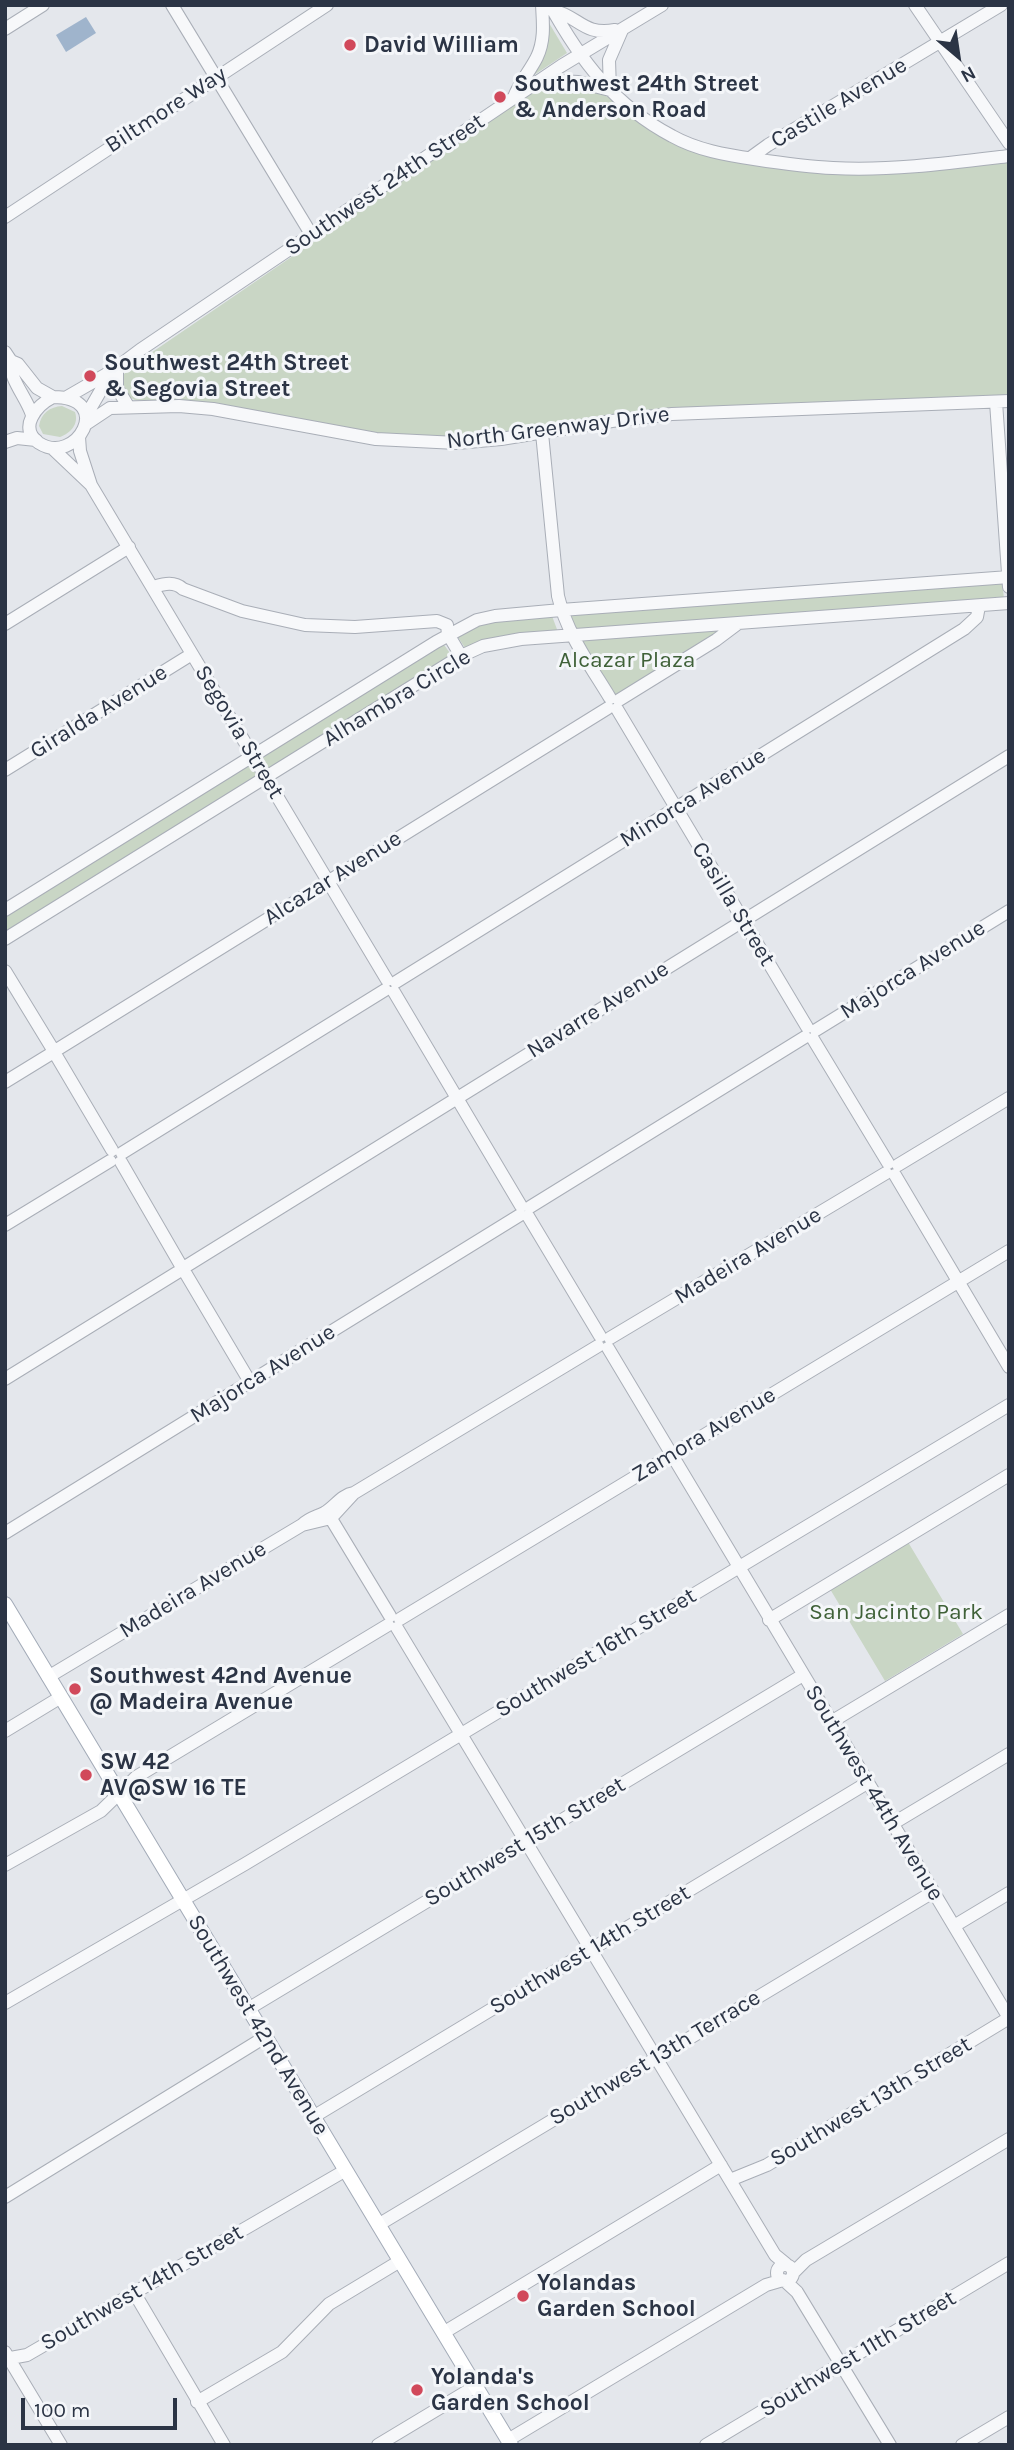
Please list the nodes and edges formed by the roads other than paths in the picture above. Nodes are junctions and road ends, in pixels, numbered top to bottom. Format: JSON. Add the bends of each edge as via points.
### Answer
{"nodes":[{"id":1,"x":43,"y":5,"type":"edge"},
{"id":2,"x":172,"y":5,"type":"edge"},
{"id":3,"x":327,"y":5,"type":"edge"},
{"id":4,"x":662,"y":5,"type":"edge"},
{"id":5,"x":915,"y":5,"type":"edge"},
{"id":6,"x":1001,"y":5,"type":"edge"},
{"id":7,"x":550,"y":6,"type":"edge"},
{"id":8,"x":5,"y":29,"type":"edge"},
{"id":9,"x":622,"y":29,"type":"junction"},
{"id":10,"x":941,"y":41,"type":"junction"},
{"id":11,"x":579,"y":54,"type":"junction"},
{"id":12,"x":215,"y":78,"type":"junction"},
{"id":13,"x":541,"y":80,"type":"junction"},
{"id":14,"x":610,"y":90,"type":"junction"},
{"id":15,"x":514,"y":97,"type":"junction"},
{"id":16,"x":1009,"y":143,"type":"edge"},
{"id":17,"x":1009,"y":156,"type":"edge"},
{"id":18,"x":750,"y":158,"type":"junction"},
{"id":19,"x":5,"y":216,"type":"edge"},
{"id":20,"x":312,"y":234,"type":"junction"},
{"id":21,"x":8,"y":356,"type":"edge"},
{"id":22,"x":115,"y":369,"type":"junction"},
{"id":23,"x":66,"y":398,"type":"junction"},
{"id":24,"x":1002,"y":402,"type":"edge"},
{"id":25,"x":92,"y":403,"type":"junction"},
{"id":26,"x":128,"y":406,"type":"junction"},
{"id":27,"x":110,"y":408,"type":"junction"},
{"id":28,"x":32,"y":415,"type":"junction"},
{"id":29,"x":86,"y":420,"type":"junction"},
{"id":30,"x":542,"y":433,"type":"junction"},
{"id":31,"x":79,"y":437,"type":"junction"},
{"id":32,"x":36,"y":440,"type":"junction"},
{"id":33,"x":5,"y":442,"type":"edge"},
{"id":34,"x":52,"y":448,"type":"junction"},
{"id":35,"x":91,"y":485,"type":"junction"},
{"id":36,"x":129,"y":547,"type":"junction"},
{"id":37,"x":1009,"y":577,"type":"edge"},
{"id":38,"x":1009,"y":587,"type":"edge"},
{"id":39,"x":156,"y":591,"type":"junction"},
{"id":40,"x":1009,"y":603,"type":"edge"},
{"id":41,"x":979,"y":606,"type":"junction"},
{"id":42,"x":561,"y":610,"type":"junction"},
{"id":43,"x":5,"y":624,"type":"edge"},
{"id":44,"x":736,"y":624,"type":"junction"},
{"id":45,"x":448,"y":635,"type":"junction"},
{"id":46,"x":572,"y":636,"type":"junction"},
{"id":47,"x":192,"y":654,"type":"junction"},
{"id":48,"x":461,"y":656,"type":"junction"},
{"id":49,"x":614,"y":704,"type":"junction"},
{"id":50,"x":252,"y":756,"type":"junction"},
{"id":51,"x":1009,"y":756,"type":"edge"},
{"id":52,"x":5,"y":770,"type":"edge"},
{"id":53,"x":267,"y":778,"type":"junction"},
{"id":54,"x":676,"y":808,"type":"junction"},
{"id":55,"x":328,"y":881,"type":"junction"},
{"id":56,"x":5,"y":910,"type":"edge"},
{"id":57,"x":1009,"y":911,"type":"edge"},
{"id":58,"x":743,"y":921,"type":"junction"},
{"id":59,"x":5,"y":939,"type":"edge"},
{"id":60,"x":5,"y":971,"type":"edge"},
{"id":61,"x":391,"y":986,"type":"junction"},
{"id":62,"x":810,"y":1033,"type":"junction"},
{"id":63,"x":54,"y":1052,"type":"junction"},
{"id":64,"x":5,"y":1082,"type":"edge"},
{"id":65,"x":457,"y":1098,"type":"junction"},
{"id":66,"x":1009,"y":1098,"type":"edge"},
{"id":67,"x":116,"y":1156,"type":"junction"},
{"id":68,"x":892,"y":1169,"type":"junction"},
{"id":69,"x":525,"y":1211,"type":"junction"},
{"id":70,"x":5,"y":1225,"type":"edge"},
{"id":71,"x":1009,"y":1251,"type":"edge"},
{"id":72,"x":183,"y":1269,"type":"junction"},
{"id":73,"x":958,"y":1281,"type":"junction"},
{"id":74,"x":604,"y":1342,"type":"junction"},
{"id":75,"x":1009,"y":1367,"type":"edge"},
{"id":76,"x":5,"y":1379,"type":"edge"},
{"id":77,"x":250,"y":1382,"type":"junction"},
{"id":78,"x":1009,"y":1405,"type":"edge"},
{"id":79,"x":670,"y":1455,"type":"junction"},
{"id":80,"x":1009,"y":1475,"type":"edge"},
{"id":81,"x":329,"y":1514,"type":"junction"},
{"id":82,"x":5,"y":1533,"type":"edge"},
{"id":83,"x":738,"y":1568,"type":"junction"},
{"id":84,"x":5,"y":1604,"type":"edge"},
{"id":85,"x":1009,"y":1615,"type":"edge"},
{"id":86,"x":769,"y":1620,"type":"junction"},
{"id":87,"x":394,"y":1622,"type":"junction"},
{"id":88,"x":803,"y":1675,"type":"junction"},
{"id":89,"x":48,"y":1677,"type":"junction"},
{"id":90,"x":61,"y":1697,"type":"junction"},
{"id":91,"x":831,"y":1723,"type":"junction"},
{"id":92,"x":5,"y":1731,"type":"edge"},
{"id":93,"x":460,"y":1735,"type":"junction"},
{"id":94,"x":1009,"y":1754,"type":"edge"},
{"id":95,"x":867,"y":1783,"type":"junction"},
{"id":96,"x":119,"y":1794,"type":"junction"},
{"id":97,"x":892,"y":1824,"type":"junction"},
{"id":98,"x":526,"y":1842,"type":"junction"},
{"id":99,"x":5,"y":1866,"type":"edge"},
{"id":100,"x":933,"y":1892,"type":"junction"},
{"id":101,"x":1009,"y":1893,"type":"edge"},
{"id":102,"x":182,"y":1901,"type":"junction"},
{"id":103,"x":954,"y":1926,"type":"junction"},
{"id":104,"x":591,"y":1950,"type":"junction"},
{"id":105,"x":5,"y":2003,"type":"edge"},
{"id":106,"x":248,"y":2009,"type":"junction"},
{"id":107,"x":1009,"y":2018,"type":"edge"},
{"id":108,"x":265,"y":2037,"type":"junction"},
{"id":109,"x":656,"y":2058,"type":"junction"},
{"id":110,"x":313,"y":2117,"type":"junction"},
{"id":111,"x":1009,"y":2139,"type":"edge"},
{"id":112,"x":721,"y":2165,"type":"junction"},
{"id":113,"x":346,"y":2170,"type":"junction"},
{"id":114,"x":730,"y":2180,"type":"junction"},
{"id":115,"x":5,"y":2197,"type":"edge"},
{"id":116,"x":378,"y":2225,"type":"junction"},
{"id":117,"x":400,"y":2261,"type":"junction"},
{"id":118,"x":1009,"y":2263,"type":"edge"},
{"id":119,"x":785,"y":2273,"type":"junction"},
{"id":120,"x":135,"y":2294,"type":"junction"},
{"id":121,"x":443,"y":2333,"type":"junction"},
{"id":122,"x":6,"y":2356,"type":"edge"},
{"id":123,"x":841,"y":2364,"type":"junction"},
{"id":124,"x":476,"y":2386,"type":"junction"},
{"id":125,"x":197,"y":2402,"type":"junction"},
{"id":126,"x":1009,"y":2417,"type":"edge"},
{"id":127,"x":510,"y":2442,"type":"edge"},
{"id":128,"x":61,"y":2445,"type":"edge"},
{"id":129,"x":223,"y":2445,"type":"edge"},
{"id":130,"x":377,"y":2445,"type":"edge"},
{"id":131,"x":706,"y":2445,"type":"edge"},
{"id":132,"x":890,"y":2445,"type":"edge"},
{"id":133,"x":962,"y":2445,"type":"edge"}],
"edges":[{"from":1,"to":8,"type":"street"},
{"from":2,"to":12,"type":"street"},
{"from":3,"to":12,"type":"street","name":"Biltmore Way"},
{"from":4,"to":9,"type":"street","name":"Southwest 24th Street"},
{"from":5,"to":10,"type":"street"},
{"from":6,"to":10,"type":"street","name":"Castile Avenue"},
{"from":7,"to":9,"type":"street","via":[[596,32]]},
{"from":7,"to":11,"type":"street"},
{"from":7,"to":15,"type":"street","via":[[540,50]]},
{"from":9,"to":11,"type":"street","name":"Southwest 24th Street"},
{"from":9,"to":14,"type":"street","via":[[609,60]]},
{"from":10,"to":16,"type":"street"},
{"from":10,"to":18,"type":"street","name":"Castile Avenue"},
{"from":11,"to":13,"type":"street","name":"Southwest 24th Street"},
{"from":11,"to":14,"type":"street"},
{"from":12,"to":19,"type":"street","name":"Biltmore Way"},
{"from":12,"to":20,"type":"street"},
{"from":13,"to":14,"type":"street"},
{"from":13,"to":15,"type":"street","name":"Southwest 24th Street"},
{"from":14,"to":18,"type":"street","via":[[674,138]]},
{"from":15,"to":20,"type":"street","name":"Southwest 24th Street"},
{"from":17,"to":18,"type":"street","via":[[875,169]]},
{"from":20,"to":22,"type":"street","name":"Southwest 24th Street"},
{"from":21,"to":23,"type":"street","via":[[37,388]]},
{"from":21,"to":28,"type":"street","via":[[9,369]]},
{"from":22,"to":23,"type":"street","name":"Southwest 24th Street"},
{"from":22,"to":25,"type":"street","name":"Southwest 24th Street"},
{"from":22,"to":26,"type":"street","via":[[117,388]]},
{"from":23,"to":25,"type":"street","name":"North Greenway Drive"},
{"from":23,"to":28,"type":"street","via":[[41,404]]},
{"from":23,"to":29,"type":"street","via":[[82,405]]},
{"from":24,"to":30,"type":"street","name":"North Greenway Drive","via":[[672,414]]},
{"from":24,"to":37,"type":"street"},
{"from":25,"to":27,"type":"street","name":"North Greenway Drive"},
{"from":25,"to":29,"type":"street","name":"Southwest 24th Street"},
{"from":26,"to":27,"type":"street","name":"North Greenway Drive"},
{"from":26,"to":30,"type":"street","name":"North Greenway Drive","via":[[213,409],[413,442],[474,442]]},
{"from":27,"to":29,"type":"street","name":"North Greenway Drive"},
{"from":28,"to":32,"type":"street","via":[[30,427]]},
{"from":29,"to":31,"type":"street"},
{"from":30,"to":42,"type":"street","name":"Casilla Street"},
{"from":31,"to":34,"type":"street"},
{"from":31,"to":35,"type":"street","name":"Segovia Street"},
{"from":32,"to":33,"type":"street"},
{"from":32,"to":34,"type":"street"},
{"from":34,"to":35,"type":"street","name":"Segovia Street"},
{"from":35,"to":36,"type":"street","name":"Segovia Street"},
{"from":36,"to":39,"type":"street","name":"Segovia Street"},
{"from":36,"to":43,"type":"street"},
{"from":37,"to":38,"type":"street"},
{"from":37,"to":42,"type":"street","name":"Alhambra Circle"},
{"from":39,"to":45,"type":"street","via":[[173,584],[242,611],[305,625],[355,627],[430,620],[447,625]]},
{"from":39,"to":47,"type":"street","name":"Segovia Street"},
{"from":40,"to":41,"type":"street","name":"Alhambra Circle"},
{"from":41,"to":44,"type":"street","name":"Alhambra Circle"},
{"from":41,"to":54,"type":"street","name":"Minorca Avenue","via":[[969,626]]},
{"from":42,"to":45,"type":"street","name":"Alhambra Circle","via":[[485,618]]},
{"from":42,"to":46,"type":"street","name":"Casilla Street"},
{"from":44,"to":46,"type":"street","name":"Alhambra Circle"},
{"from":44,"to":49,"type":"street","name":"Alcazar Avenue"},
{"from":45,"to":48,"type":"street"},
{"from":45,"to":50,"type":"street","name":"Alhambra Circle"},
{"from":46,"to":48,"type":"street","name":"Alhambra Circle","via":[[501,642]]},
{"from":46,"to":49,"type":"street","name":"Casilla Street"},
{"from":47,"to":50,"type":"street","name":"Segovia Street"},
{"from":47,"to":52,"type":"street","name":"Giralda Avenue"},
{"from":48,"to":53,"type":"street","name":"Alhambra Circle"},
{"from":49,"to":54,"type":"street","name":"Casilla Street"},
{"from":49,"to":55,"type":"street","name":"Alcazar Avenue"},
{"from":50,"to":53,"type":"street","name":"Segovia Street"},
{"from":50,"to":56,"type":"street","name":"Alhambra Circle"},
{"from":51,"to":58,"type":"street","name":"Navarre Avenue"},
{"from":53,"to":55,"type":"street","name":"Segovia Street"},
{"from":53,"to":59,"type":"street","name":"Alhambra Circle"},
{"from":54,"to":58,"type":"street","name":"Casilla Street"},
{"from":54,"to":61,"type":"street","name":"Minorca Avenue"},
{"from":55,"to":61,"type":"street","name":"Segovia Street"},
{"from":55,"to":63,"type":"street","name":"Alcazar Avenue"},
{"from":57,"to":62,"type":"street","name":"Majorca Avenue"},
{"from":58,"to":62,"type":"street","name":"Casilla Street"},
{"from":58,"to":65,"type":"street","name":"Navarre Avenue"},
{"from":60,"to":63,"type":"street"},
{"from":61,"to":65,"type":"street","name":"Segovia Street"},
{"from":61,"to":67,"type":"street","name":"Minorca Avenue"},
{"from":62,"to":68,"type":"street","name":"Casilla Street"},
{"from":62,"to":69,"type":"street","name":"Majorca Avenue"},
{"from":63,"to":64,"type":"street","name":"Alcazar Avenue"},
{"from":63,"to":67,"type":"street"},
{"from":65,"to":69,"type":"street","name":"Segovia Street"},
{"from":65,"to":72,"type":"street","name":"Navarre Avenue"},
{"from":66,"to":68,"type":"street","name":"Madeira Avenue"},
{"from":67,"to":70,"type":"street","name":"Minorca Avenue"},
{"from":67,"to":72,"type":"street"},
{"from":68,"to":73,"type":"street","name":"Casilla Street"},
{"from":68,"to":74,"type":"street","name":"Madeira Avenue"},
{"from":69,"to":74,"type":"street","name":"Segovia Street"},
{"from":69,"to":77,"type":"street","name":"Majorca Avenue"},
{"from":71,"to":73,"type":"street","name":"Zamora Avenue"},
{"from":72,"to":76,"type":"street","name":"Navarre Avenue"},
{"from":72,"to":77,"type":"street"},
{"from":73,"to":75,"type":"street","name":"Casilla Street"},
{"from":73,"to":79,"type":"street","name":"Zamora Avenue"},
{"from":74,"to":79,"type":"street","name":"Segovia Street"},
{"from":74,"to":81,"type":"street","name":"Madeira Avenue","via":[[354,1493]]},
{"from":77,"to":82,"type":"street","name":"Majorca Avenue"},
{"from":78,"to":83,"type":"street","name":"Southwest 16th Street"},
{"from":79,"to":83,"type":"street","name":"Segovia Street"},
{"from":79,"to":87,"type":"street","name":"Zamora Avenue"},
{"from":80,"to":86,"type":"street"},
{"from":81,"to":87,"type":"street"},
{"from":81,"to":89,"type":"street","name":"Madeira Avenue","via":[[302,1525]]},
{"from":83,"to":86,"type":"street","name":"Southwest 44th Avenue"},
{"from":83,"to":93,"type":"street","name":"Southwest 16th Street"},
{"from":84,"to":89,"type":"main road","name":"Southwest 42nd Avenue"},
{"from":85,"to":91,"type":"street"},
{"from":86,"to":88,"type":"street","name":"Southwest 44th Avenue"},
{"from":87,"to":93,"type":"street"},
{"from":87,"to":96,"type":"street","name":"Zamora Avenue","via":[[136,1777]]},
{"from":88,"to":91,"type":"street","name":"Southwest 44th Avenue"},
{"from":88,"to":98,"type":"street","name":"Southwest 15th Street"},
{"from":89,"to":90,"type":"main road","name":"Southwest 42nd Avenue"},
{"from":90,"to":92,"type":"street"},
{"from":90,"to":96,"type":"main road","name":"Southwest 42nd Avenue"},
{"from":91,"to":95,"type":"street","name":"Southwest 44th Avenue"},
{"from":93,"to":98,"type":"street"},
{"from":93,"to":102,"type":"street","name":"Southwest 16th Street"},
{"from":94,"to":97,"type":"street"},
{"from":95,"to":97,"type":"street","name":"Southwest 44th Avenue"},
{"from":95,"to":104,"type":"street","name":"Southwest 14th Street"},
{"from":96,"to":99,"type":"street","name":"Zamora Avenue","via":[[101,1811]]},
{"from":96,"to":102,"type":"main road","name":"Southwest 42nd Avenue"},
{"from":97,"to":100,"type":"street","name":"Southwest 44th Avenue"},
{"from":98,"to":104,"type":"street"},
{"from":98,"to":106,"type":"street","name":"Southwest 15th Street"},
{"from":100,"to":103,"type":"street","name":"Southwest 44th Avenue"},
{"from":100,"to":109,"type":"street","name":"Southwest 13th Terrace"},
{"from":101,"to":103,"type":"street"},
{"from":102,"to":105,"type":"street","name":"Southwest 16th Street"},
{"from":102,"to":106,"type":"main road","name":"Southwest 42nd Avenue"},
{"from":103,"to":107,"type":"street","name":"Southwest 44th Avenue"},
{"from":104,"to":109,"type":"street"},
{"from":104,"to":110,"type":"street","name":"Southwest 14th Street"},
{"from":106,"to":108,"type":"main road","name":"Southwest 42nd Avenue"},
{"from":107,"to":114,"type":"street","name":"Southwest 13th Street","via":[[767,2165]]},
{"from":108,"to":110,"type":"main road","name":"Southwest 42nd Avenue"},
{"from":108,"to":115,"type":"street"},
{"from":109,"to":112,"type":"street"},
{"from":109,"to":116,"type":"street","name":"Southwest 13th Terrace"},
{"from":110,"to":113,"type":"main road","name":"Southwest 42nd Avenue"},
{"from":111,"to":119,"type":"street"},
{"from":112,"to":114,"type":"street"},
{"from":112,"to":121,"type":"street"},
{"from":113,"to":116,"type":"main road","name":"Southwest 42nd Avenue"},
{"from":113,"to":120,"type":"street","name":"Southwest 14th Street"},
{"from":114,"to":119,"type":"street"},
{"from":116,"to":117,"type":"main road","name":"Southwest 42nd Avenue"},
{"from":117,"to":121,"type":"main road","name":"Southwest 42nd Avenue"},
{"from":117,"to":125,"type":"street","via":[[329,2304],[282,2353]]},
{"from":118,"to":123,"type":"street","name":"Southwest 11th Street"},
{"from":119,"to":123,"type":"street"},
{"from":119,"to":127,"type":"street"},
{"from":120,"to":122,"type":"street","name":"Southwest 14th Street","via":[[27,2355]]},
{"from":120,"to":125,"type":"street"},
{"from":121,"to":124,"type":"main road","name":"Southwest 42nd Avenue"},
{"from":122,"to":128,"type":"street"},
{"from":123,"to":131,"type":"street","name":"Southwest 11th Street"},
{"from":123,"to":132,"type":"street"},
{"from":124,"to":127,"type":"main road","name":"Southwest 42nd Avenue"},
{"from":124,"to":130,"type":"street"},
{"from":125,"to":129,"type":"street"},
{"from":126,"to":133,"type":"street"}]}
